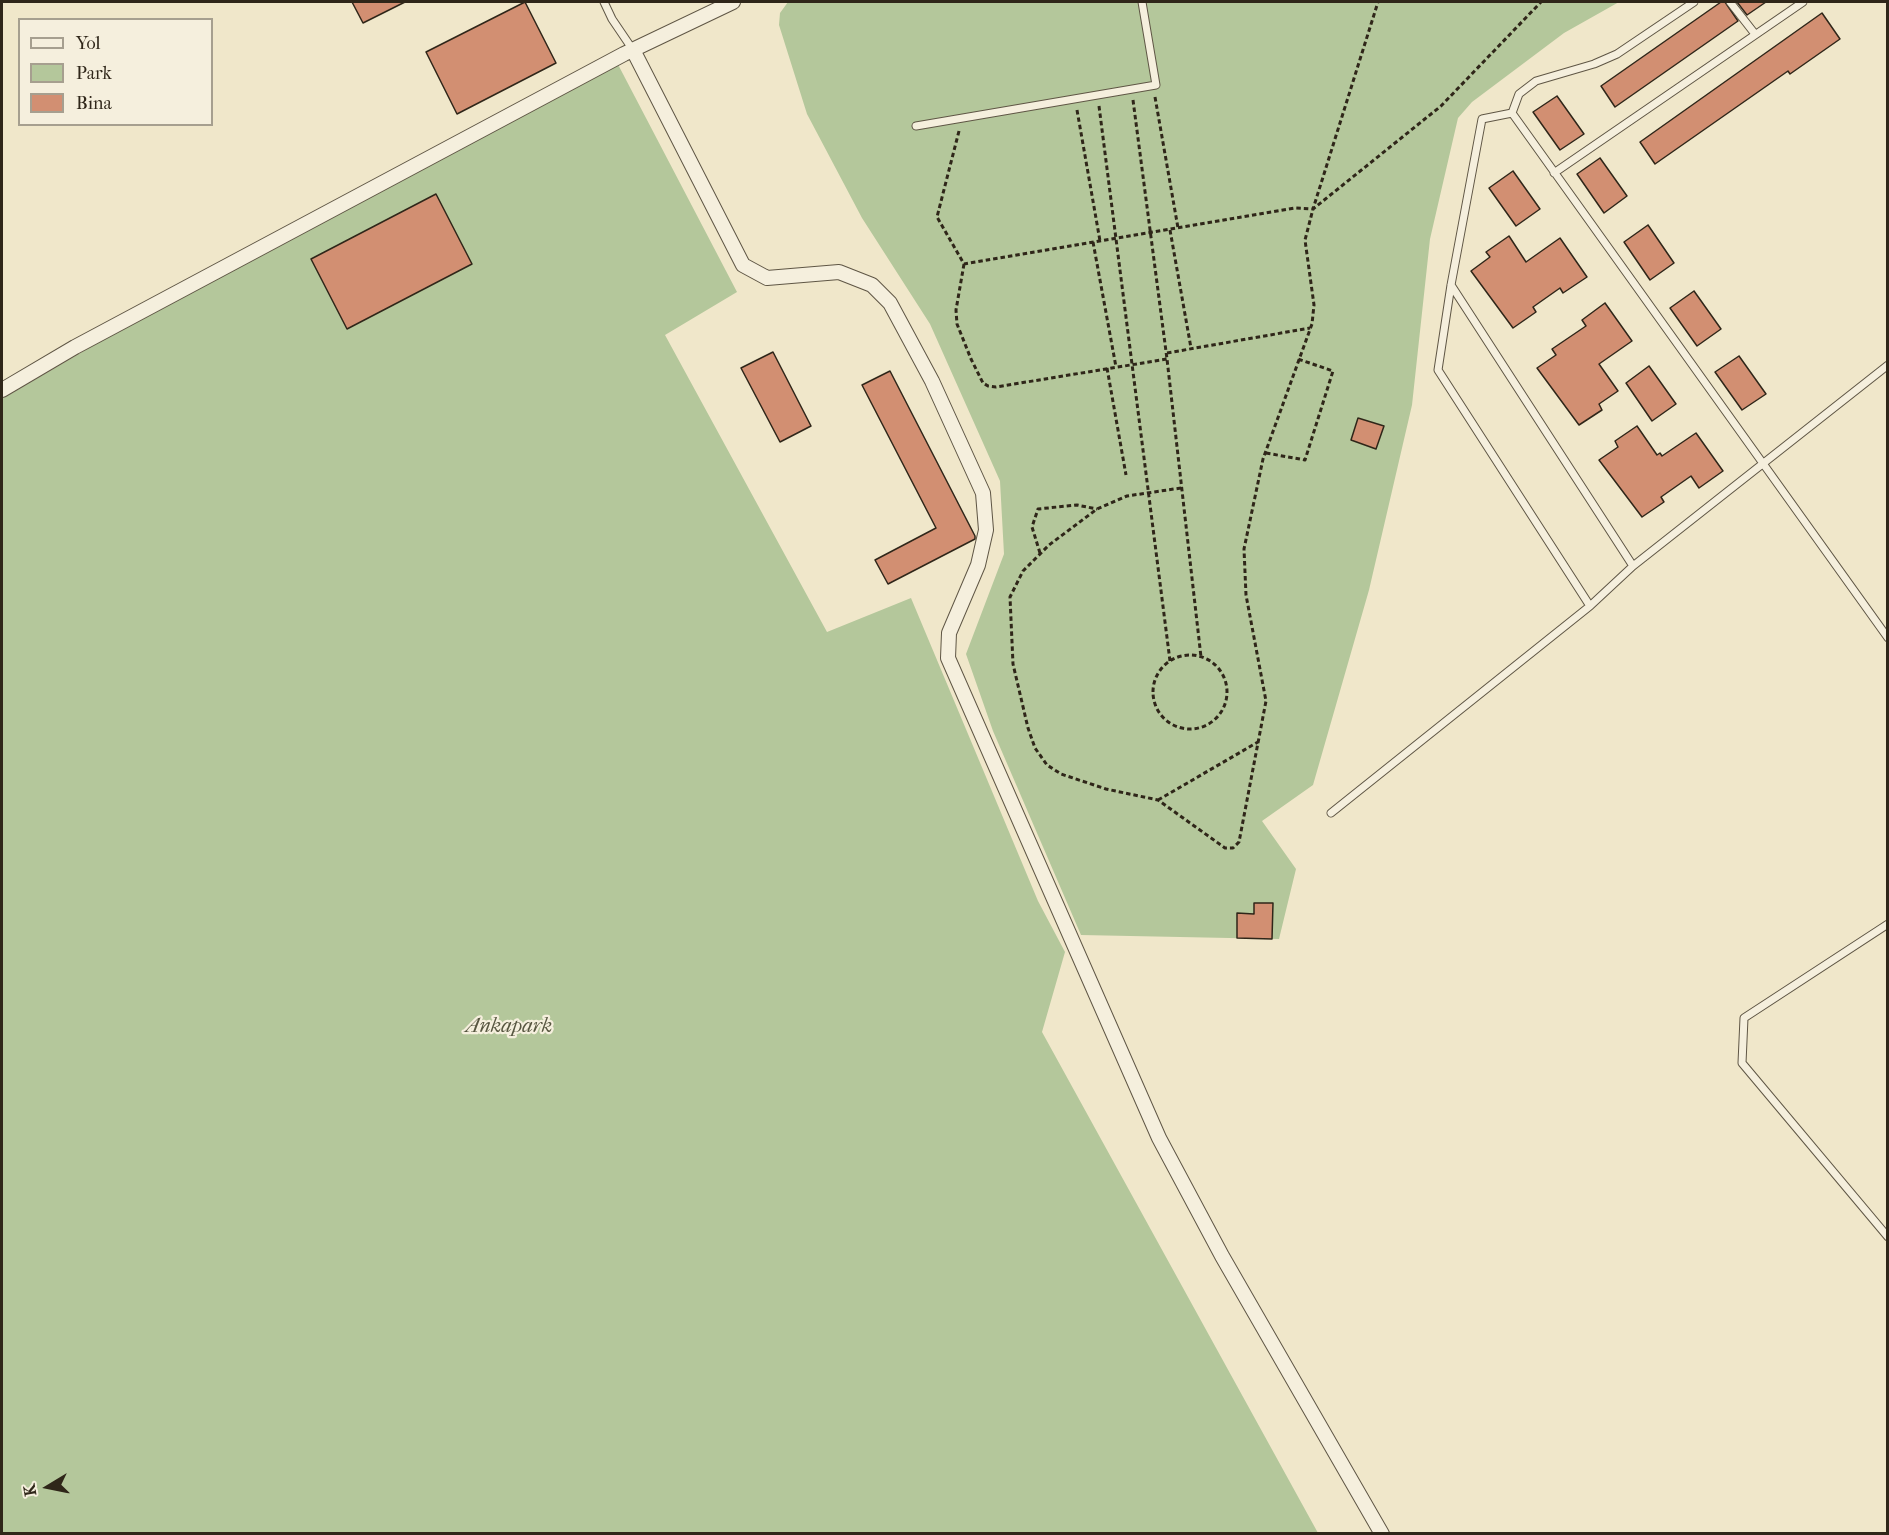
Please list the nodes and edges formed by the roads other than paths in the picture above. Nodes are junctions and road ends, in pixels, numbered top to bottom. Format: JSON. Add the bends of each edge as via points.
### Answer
{"nodes":[{"id":1,"x":604,"y":2,"type":"edge"},
{"id":2,"x":733,"y":2,"type":"edge"},
{"id":3,"x":1142,"y":2,"type":"edge"},
{"id":4,"x":1694,"y":2,"type":"edge"},
{"id":5,"x":1730,"y":2,"type":"edge"},
{"id":6,"x":1803,"y":2,"type":"edge"},
{"id":7,"x":1755,"y":34,"type":"junction"},
{"id":8,"x":633,"y":50,"type":"junction"},
{"id":9,"x":1512,"y":113,"type":"junction"},
{"id":10,"x":916,"y":126,"type":"dead end"},
{"id":11,"x":1554,"y":173,"type":"junction"},
{"id":12,"x":1451,"y":285,"type":"junction"},
{"id":13,"x":1887,"y":365,"type":"edge"},
{"id":14,"x":2,"y":390,"type":"edge"},
{"id":15,"x":1764,"y":463,"type":"junction"},
{"id":16,"x":1633,"y":567,"type":"junction"},
{"id":17,"x":1590,"y":606,"type":"junction"},
{"id":18,"x":1887,"y":638,"type":"edge"},
{"id":19,"x":1331,"y":813,"type":"dead end"},
{"id":20,"x":1887,"y":924,"type":"edge"},
{"id":21,"x":1887,"y":1237,"type":"edge"},
{"id":22,"x":1382,"y":1533,"type":"edge"}],
"edges":[{"from":1,"to":8,"type":"lane"},
{"from":2,"to":8,"type":"street"},
{"from":3,"to":10,"type":"lane","via":[[1156,85]]},
{"from":4,"to":9,"type":"lane","via":[[1617,54],[1536,81],[1519,94]]},
{"from":5,"to":7,"type":"lane"},
{"from":6,"to":7,"type":"lane"},
{"from":7,"to":11,"type":"lane"},
{"from":8,"to":14,"type":"street","via":[[75,347]]},
{"from":8,"to":22,"type":"street","via":[[743,265],[767,278],[839,272],[872,285],[890,303],[932,381],[983,493],[986,530],[978,565],[949,633],[948,658],[1159,1138],[1222,1256]]},
{"from":9,"to":11,"type":"lane"},
{"from":9,"to":12,"type":"lane","via":[[1482,119]]},
{"from":11,"to":15,"type":"lane"},
{"from":12,"to":16,"type":"lane"},
{"from":12,"to":17,"type":"lane","via":[[1438,370]]},
{"from":13,"to":15,"type":"lane"},
{"from":15,"to":16,"type":"lane"},
{"from":15,"to":18,"type":"lane"},
{"from":16,"to":17,"type":"lane"},
{"from":17,"to":19,"type":"lane"},
{"from":20,"to":21,"type":"lane","via":[[1744,1018],[1742,1063]]}]}
